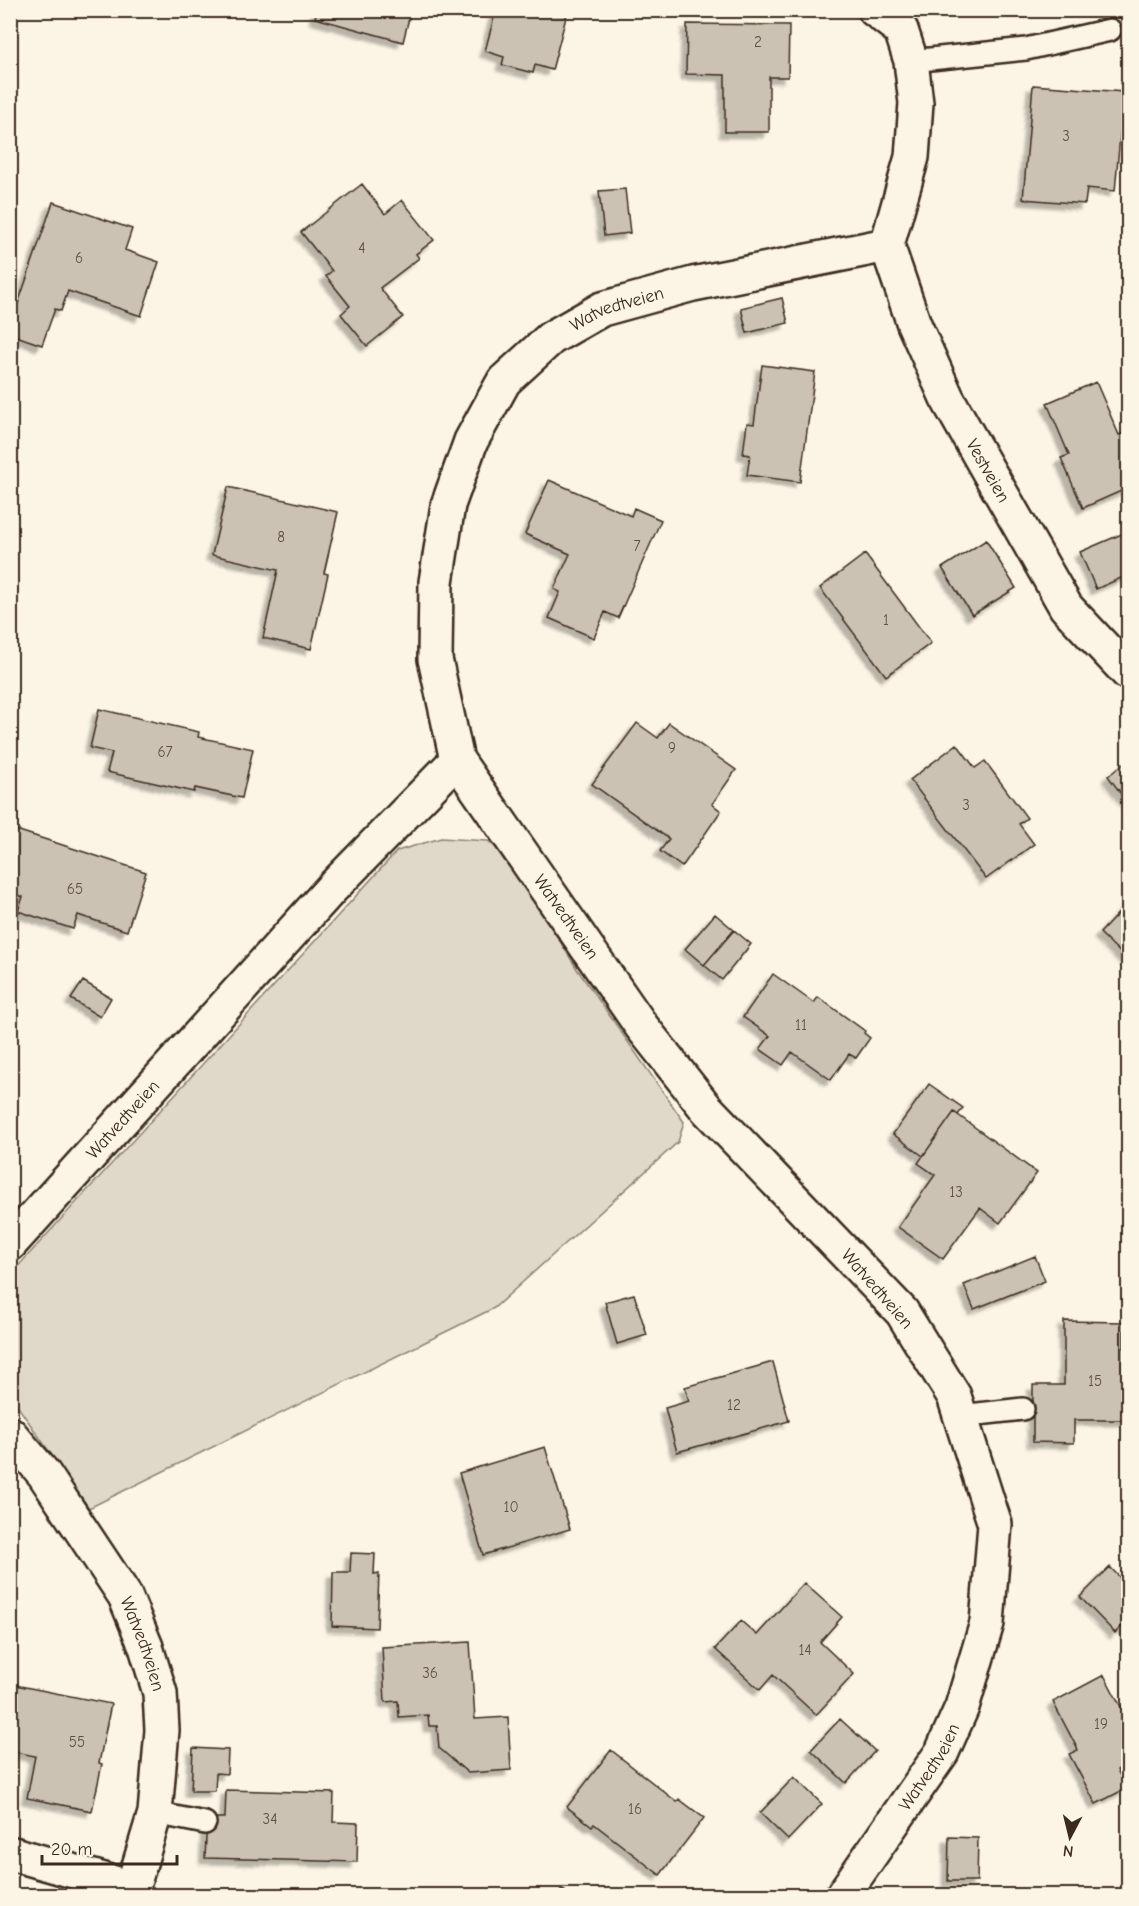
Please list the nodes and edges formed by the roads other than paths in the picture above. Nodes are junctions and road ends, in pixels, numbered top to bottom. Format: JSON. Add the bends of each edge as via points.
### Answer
{"nodes":[{"id":1,"x":875,"y":10,"type":"edge"},
{"id":2,"x":904,"y":20,"type":"edge"},
{"id":3,"x":1110,"y":30,"type":"dead end"},
{"id":4,"x":911,"y":61,"type":"junction"},
{"id":5,"x":887,"y":245,"type":"junction"},
{"id":6,"x":1128,"y":673,"type":"edge"},
{"id":7,"x":457,"y":760,"type":"junction"},
{"id":8,"x":10,"y":1244,"type":"edge"},
{"id":9,"x":1023,"y":1409,"type":"dead end"},
{"id":10,"x":960,"y":1416,"type":"junction"},
{"id":11,"x":10,"y":1434,"type":"edge"},
{"id":12,"x":155,"y":1813,"type":"junction"},
{"id":13,"x":205,"y":1823,"type":"dead end"},
{"id":14,"x":10,"y":1853,"type":"edge"},
{"id":15,"x":131,"y":1892,"type":"edge"},
{"id":16,"x":842,"y":1896,"type":"edge"}],
"edges":[{"from":1,"to":2,"type":"street"},
{"from":2,"to":4,"type":"street"},
{"from":3,"to":4,"type":"lane","via":[[1026,49]]},
{"from":4,"to":5,"type":"street","via":[[916,103],[912,157]]},
{"from":5,"to":6,"type":"street","name":"Vestveien","via":[[914,324],[947,398],[987,470],[1066,607]]},
{"from":5,"to":7,"type":"street","name":"Watvedtveien","via":[[693,284],[602,309],[551,338],[504,381],[471,441],[448,505],[436,582],[435,659]]},
{"from":7,"to":8,"type":"street","name":"Watvedtveien","via":[[332,888]]},
{"from":7,"to":10,"type":"street","name":"Watvedtveien","via":[[642,1027],[706,1108],[902,1312],[954,1396]]},
{"from":9,"to":10,"type":"lane"},
{"from":10,"to":16,"type":"street","name":"Watvedtveien","via":[[995,1524],[987,1623],[962,1707],[942,1752]]},
{"from":11,"to":12,"type":"street","name":"Watvedtveien","via":[[44,1474],[125,1596],[146,1647],[159,1693],[162,1730]]},
{"from":12,"to":13,"type":"lane"},
{"from":12,"to":15,"type":"street","name":"Watvedtveien"},
{"from":14,"to":15,"type":"street","name":"Watvedtveien"}]}
